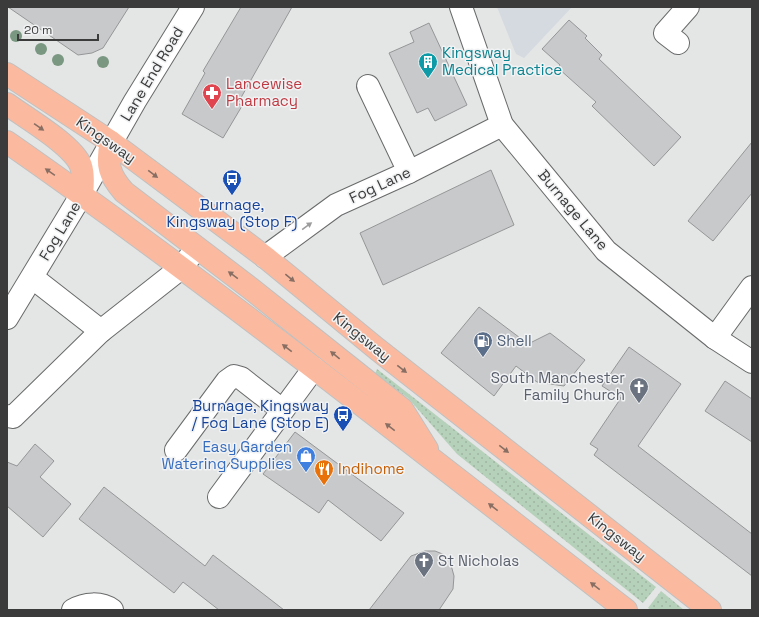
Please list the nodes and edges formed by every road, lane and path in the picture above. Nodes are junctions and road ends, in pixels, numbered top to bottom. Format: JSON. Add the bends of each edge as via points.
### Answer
{"nodes":[{"id":1,"x":192,"y":7,"type":"edge"},
{"id":2,"x":461,"y":7,"type":"edge"},
{"id":3,"x":688,"y":7,"type":"edge"},
{"id":4,"x":678,"y":43,"type":"dead end"},
{"id":5,"x":7,"y":74,"type":"edge"},
{"id":6,"x":368,"y":86,"type":"dead end"},
{"id":7,"x":7,"y":104,"type":"edge"},
{"id":8,"x":502,"y":124,"type":"junction"},
{"id":9,"x":7,"y":142,"type":"edge"},
{"id":10,"x":111,"y":142,"type":"junction"},
{"id":11,"x":409,"y":172,"type":"junction"},
{"id":12,"x":82,"y":194,"type":"junction"},
{"id":13,"x":196,"y":248,"type":"junction"},
{"id":14,"x":265,"y":257,"type":"junction"},
{"id":15,"x":182,"y":268,"type":"junction"},
{"id":16,"x":33,"y":278,"type":"junction"},
{"id":17,"x":752,"y":287,"type":"edge"},
{"id":18,"x":7,"y":318,"type":"edge"},
{"id":19,"x":101,"y":331,"type":"junction"},
{"id":20,"x":714,"y":338,"type":"junction"},
{"id":21,"x":377,"y":349,"type":"junction"},
{"id":22,"x":752,"y":362,"type":"edge"},
{"id":23,"x":314,"y":368,"type":"junction"},
{"id":24,"x":358,"y":374,"type":"junction"},
{"id":25,"x":282,"y":410,"type":"junction"},
{"id":26,"x":7,"y":416,"type":"edge"},
{"id":27,"x":176,"y":450,"type":"dead end"},
{"id":28,"x":437,"y":464,"type":"junction"},
{"id":29,"x":218,"y":497,"type":"dead end"},
{"id":30,"x":76,"y":609,"type":"edge"},
{"id":31,"x":112,"y":610,"type":"edge"},
{"id":32,"x":626,"y":610,"type":"edge"},
{"id":33,"x":710,"y":610,"type":"edge"}],
"edges":[{"from":1,"to":10,"type":"street","name":"Lane End Road"},
{"from":2,"to":8,"type":"street","name":"Burnage Lane"},
{"from":3,"to":4,"type":"street","via":[[665,33]]},
{"from":5,"to":10,"type":"highway","name":"Kingsway"},
{"from":6,"to":11,"type":"street"},
{"from":7,"to":12,"type":"highway","one_way":true,"via":[[76,156],[83,174]]},
{"from":8,"to":11,"type":"street","name":"Fog Lane"},
{"from":8,"to":20,"type":"street","name":"Burnage Lane","via":[[606,251]]},
{"from":12,"to":9,"type":"highway","one_way":true},
{"from":10,"to":12,"type":"street","name":"Fog Lane"},
{"from":10,"to":13,"type":"highway","via":[[108,155],[109,169],[114,180],[124,192]]},
{"from":10,"to":14,"type":"highway","name":"Kingsway","one_way":true},
{"from":14,"to":11,"type":"street","name":"Fog Lane","one_way":true,"via":[[336,204]]},
{"from":12,"to":15,"type":"highway"},
{"from":12,"to":16,"type":"street","name":"Fog Lane"},
{"from":13,"to":15,"type":"street"},
{"from":24,"to":13,"type":"highway","one_way":true},
{"from":14,"to":21,"type":"highway","name":"Kingsway","one_way":true},
{"from":15,"to":19,"type":"street"},
{"from":23,"to":15,"type":"highway","one_way":true},
{"from":16,"to":18,"type":"street","name":"Fog Lane"},
{"from":16,"to":19,"type":"street","name":"Fog Lane"},
{"from":17,"to":20,"type":"street"},
{"from":19,"to":26,"type":"street","via":[[13,417]]},
{"from":20,"to":22,"type":"street","name":"Burnage Lane"},
{"from":21,"to":24,"type":"highway"},
{"from":21,"to":33,"type":"highway","name":"Kingsway","one_way":true},
{"from":23,"to":25,"type":"street"},
{"from":28,"to":23,"type":"highway","one_way":true},
{"from":24,"to":28,"type":"highway","via":[[402,409]]},
{"from":25,"to":27,"type":"street","via":[[241,378],[234,376],[227,381]]},
{"from":25,"to":29,"type":"street"},
{"from":32,"to":28,"type":"highway","one_way":true},
{"from":30,"to":31,"type":"street","via":[[100,604]]}]}
